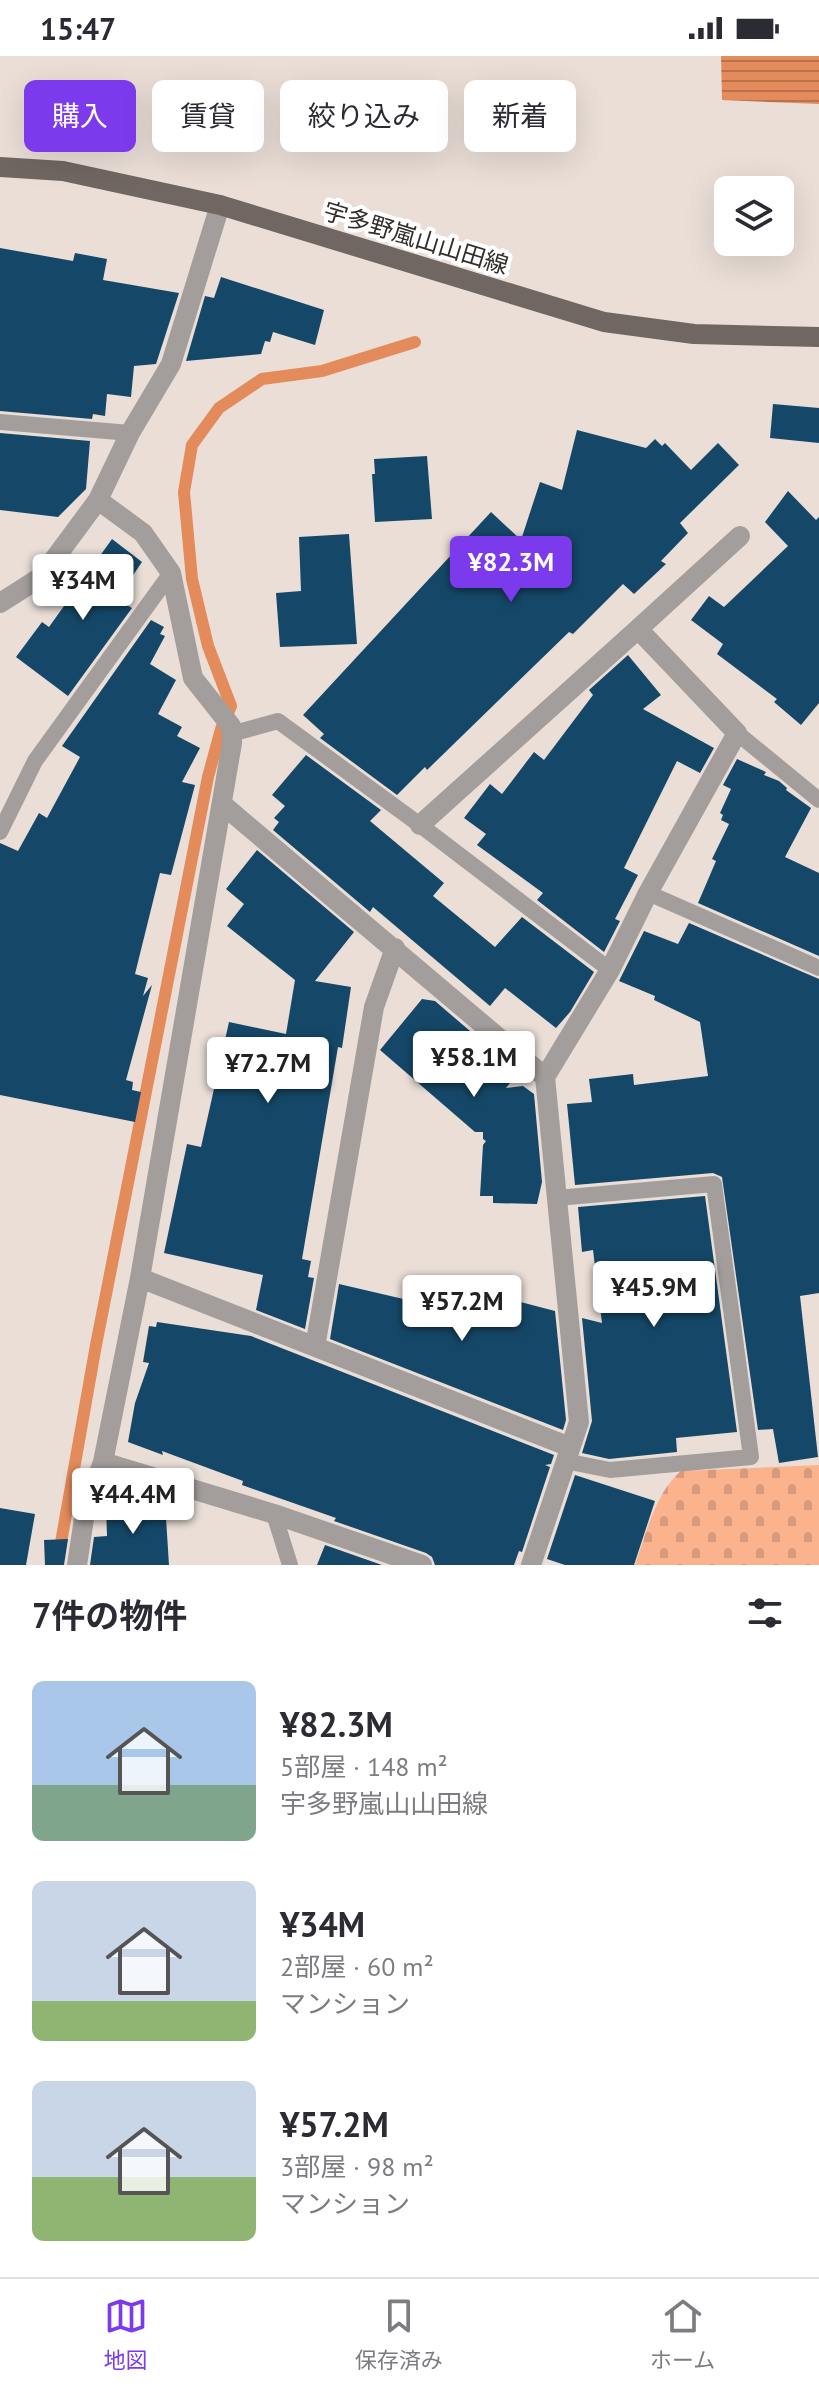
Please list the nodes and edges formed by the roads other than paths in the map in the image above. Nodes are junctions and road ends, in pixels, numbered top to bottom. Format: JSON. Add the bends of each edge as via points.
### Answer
{"nodes":[{"id":1,"x":0,"y":167,"type":"edge"},
{"id":2,"x":220,"y":205,"type":"junction"},
{"id":3,"x":819,"y":337,"type":"edge"},
{"id":4,"x":0,"y":422,"type":"edge"},
{"id":5,"x":130,"y":433,"type":"junction"},
{"id":6,"x":98,"y":500,"type":"junction"},
{"id":7,"x":740,"y":536,"type":"dead end"},
{"id":8,"x":171,"y":573,"type":"junction"},
{"id":9,"x":0,"y":603,"type":"edge"},
{"id":10,"x":638,"y":629,"type":"junction"},
{"id":11,"x":737,"y":733,"type":"junction"},
{"id":12,"x":231,"y":734,"type":"junction"},
{"id":13,"x":819,"y":800,"type":"edge"},
{"id":14,"x":222,"y":804,"type":"junction"},
{"id":15,"x":420,"y":825,"type":"junction"},
{"id":16,"x":0,"y":832,"type":"edge"},
{"id":17,"x":648,"y":893,"type":"junction"},
{"id":18,"x":395,"y":948,"type":"junction"},
{"id":19,"x":819,"y":968,"type":"edge"},
{"id":20,"x":610,"y":970,"type":"junction"},
{"id":21,"x":545,"y":1077,"type":"junction"},
{"id":22,"x":557,"y":1198,"type":"junction"},
{"id":23,"x":140,"y":1278,"type":"junction"},
{"id":24,"x":315,"y":1347,"type":"junction"},
{"id":25,"x":567,"y":1454,"type":"junction"},
{"id":26,"x":103,"y":1462,"type":"junction"},
{"id":27,"x":274,"y":1514,"type":"junction"},
{"id":28,"x":77,"y":1565,"type":"edge"},
{"id":29,"x":290,"y":1565,"type":"edge"},
{"id":30,"x":422,"y":1565,"type":"edge"},
{"id":31,"x":531,"y":1565,"type":"edge"}],
"edges":[{"from":1,"to":2,"type":"main road","name":"宇多野嵐山山田線","via":[[63,171]]},
{"from":2,"to":3,"type":"main road","name":"宇多野嵐山山田線","via":[[604,322],[694,334]]},
{"from":2,"to":5,"type":"street","via":[[171,364]]},
{"from":4,"to":5,"type":"lane"},
{"from":5,"to":6,"type":"street"},
{"from":6,"to":8,"type":"street","via":[[143,533]]},
{"from":6,"to":9,"type":"street","via":[[41,577]]},
{"from":7,"to":10,"type":"street"},
{"from":8,"to":12,"type":"street","via":[[193,678],[231,726]]},
{"from":8,"to":16,"type":"lane","via":[[35,761]]},
{"from":10,"to":11,"type":"street"},
{"from":10,"to":15,"type":"street"},
{"from":11,"to":13,"type":"lane"},
{"from":11,"to":17,"type":"street"},
{"from":12,"to":14,"type":"street"},
{"from":12,"to":15,"type":"lane","via":[[278,721]]},
{"from":14,"to":18,"type":"street"},
{"from":14,"to":23,"type":"street"},
{"from":15,"to":20,"type":"lane"},
{"from":17,"to":19,"type":"lane"},
{"from":17,"to":20,"type":"street"},
{"from":18,"to":21,"type":"street"},
{"from":18,"to":24,"type":"street","via":[[374,1007]]},
{"from":20,"to":21,"type":"street"},
{"from":21,"to":22,"type":"street"},
{"from":22,"to":25,"type":"street","via":[[579,1422]]},
{"from":22,"to":25,"type":"lane","via":[[714,1184],[751,1457],[610,1470]]},
{"from":23,"to":24,"type":"street"},
{"from":23,"to":26,"type":"street"},
{"from":24,"to":25,"type":"street"},
{"from":25,"to":31,"type":"street"},
{"from":26,"to":27,"type":"street"},
{"from":26,"to":28,"type":"street","via":[[85,1512]]},
{"from":27,"to":29,"type":"lane"},
{"from":27,"to":30,"type":"street"}]}
